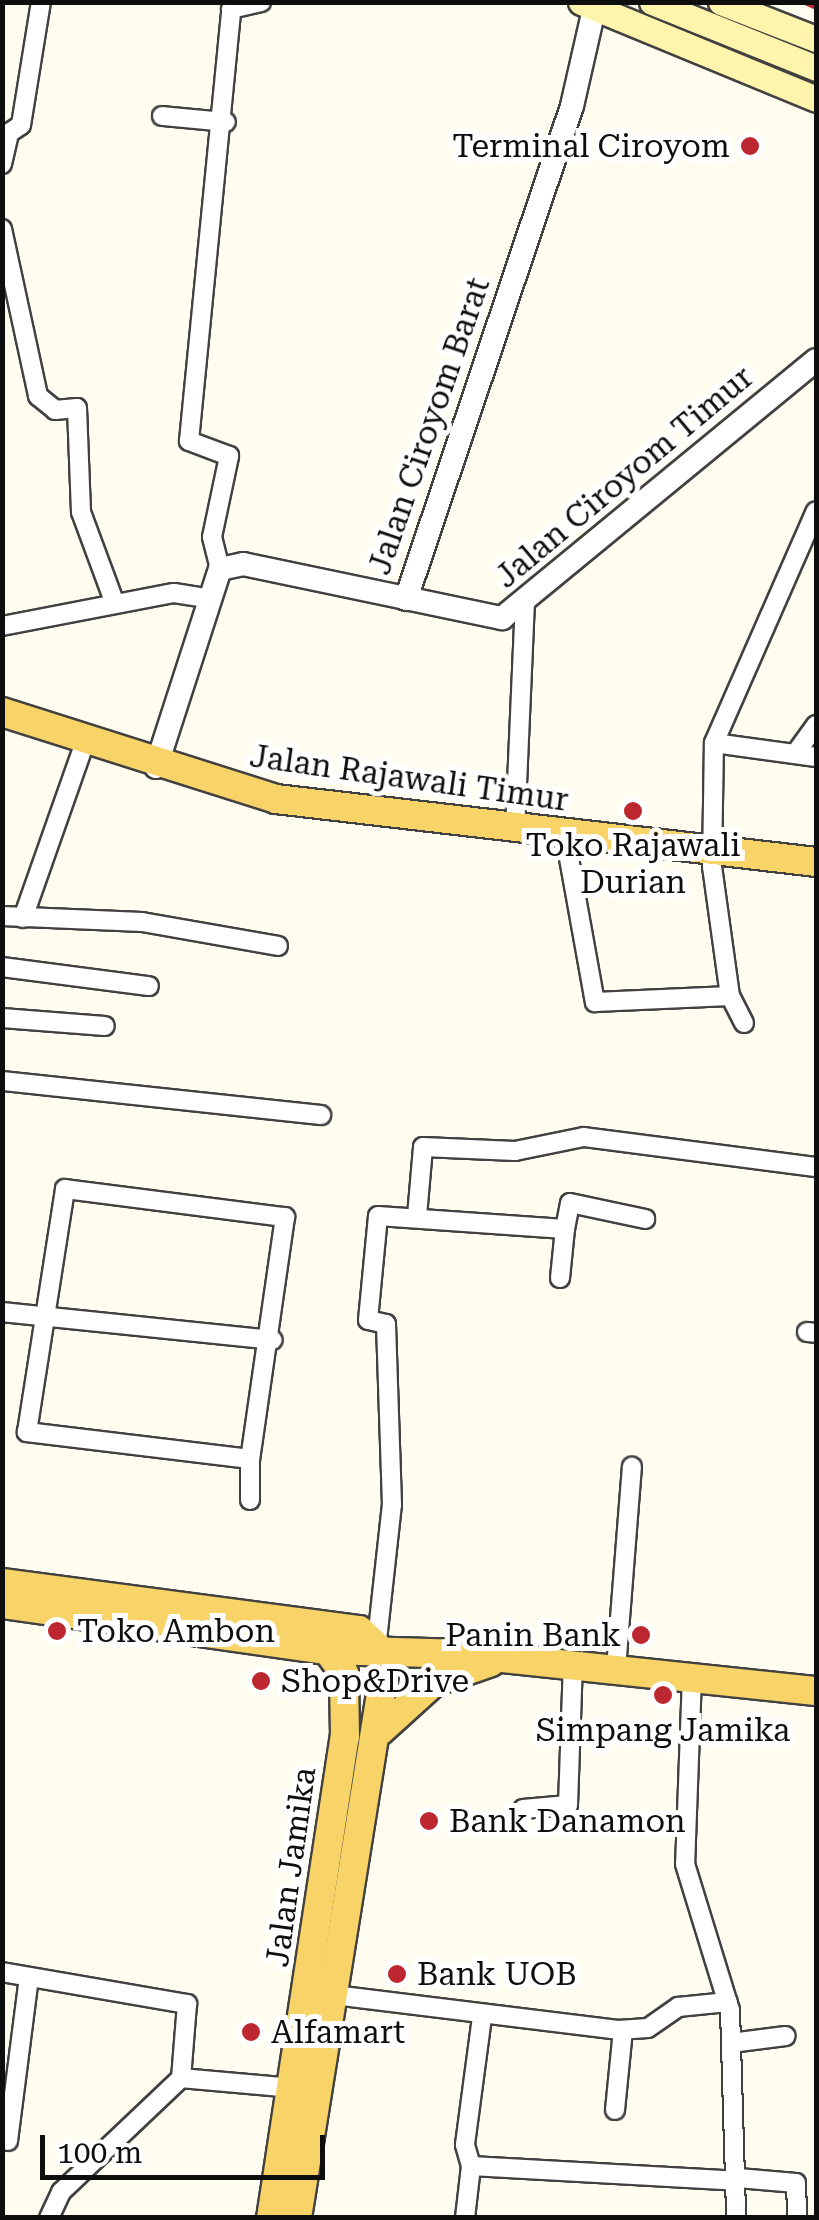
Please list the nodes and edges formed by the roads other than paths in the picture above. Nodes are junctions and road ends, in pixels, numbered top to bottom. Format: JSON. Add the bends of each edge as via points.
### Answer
{"nodes":[{"id":1,"x":42,"y":2,"type":"edge"},
{"id":2,"x":261,"y":2,"type":"edge"},
{"id":3,"x":652,"y":2,"type":"edge"},
{"id":4,"x":721,"y":2,"type":"edge"},
{"id":5,"x":588,"y":6,"type":"edge"},
{"id":6,"x":816,"y":39,"type":"edge"},
{"id":7,"x":816,"y":68,"type":"edge"},
{"id":8,"x":816,"y":99,"type":"edge"},
{"id":9,"x":162,"y":116,"type":"dead end"},
{"id":10,"x":226,"y":122,"type":"junction"},
{"id":11,"x":2,"y":164,"type":"edge"},
{"id":12,"x":2,"y":229,"type":"edge"},
{"id":13,"x":816,"y":360,"type":"edge"},
{"id":14,"x":816,"y":512,"type":"edge"},
{"id":15,"x":220,"y":569,"type":"junction"},
{"id":16,"x":207,"y":598,"type":"junction"},
{"id":17,"x":406,"y":599,"type":"junction"},
{"id":18,"x":524,"y":603,"type":"junction"},
{"id":19,"x":115,"y":604,"type":"junction"},
{"id":20,"x":2,"y":626,"type":"edge"},
{"id":21,"x":2,"y":712,"type":"edge"},
{"id":22,"x":816,"y":725,"type":"edge"},
{"id":23,"x":86,"y":742,"type":"junction"},
{"id":24,"x":714,"y":744,"type":"junction"},
{"id":25,"x":795,"y":754,"type":"junction"},
{"id":26,"x":816,"y":757,"type":"edge"},
{"id":27,"x":156,"y":767,"type":"junction"},
{"id":28,"x":515,"y":830,"type":"junction"},
{"id":29,"x":566,"y":836,"type":"junction"},
{"id":30,"x":711,"y":852,"type":"junction"},
{"id":31,"x":816,"y":862,"type":"edge"},
{"id":32,"x":2,"y":916,"type":"edge"},
{"id":33,"x":23,"y":918,"type":"junction"},
{"id":34,"x":278,"y":946,"type":"dead end"},
{"id":35,"x":2,"y":967,"type":"edge"},
{"id":36,"x":148,"y":986,"type":"dead end"},
{"id":37,"x":730,"y":996,"type":"junction"},
{"id":38,"x":2,"y":1018,"type":"edge"},
{"id":39,"x":744,"y":1023,"type":"dead end"},
{"id":40,"x":104,"y":1026,"type":"dead end"},
{"id":41,"x":2,"y":1081,"type":"edge"},
{"id":42,"x":322,"y":1115,"type":"dead end"},
{"id":43,"x":816,"y":1168,"type":"edge"},
{"id":44,"x":417,"y":1216,"type":"junction"},
{"id":45,"x":644,"y":1219,"type":"dead end"},
{"id":46,"x":565,"y":1230,"type":"junction"},
{"id":47,"x":560,"y":1278,"type":"dead end"},
{"id":48,"x":2,"y":1312,"type":"edge"},
{"id":49,"x":40,"y":1318,"type":"junction"},
{"id":50,"x":273,"y":1340,"type":"junction"},
{"id":51,"x":250,"y":1459,"type":"junction"},
{"id":52,"x":632,"y":1467,"type":"dead end"},
{"id":53,"x":250,"y":1500,"type":"dead end"},
{"id":54,"x":2,"y":1583,"type":"edge"},
{"id":55,"x":2,"y":1604,"type":"edge"},
{"id":56,"x":382,"y":1648,"type":"junction"},
{"id":57,"x":327,"y":1650,"type":"junction"},
{"id":58,"x":506,"y":1658,"type":"junction"},
{"id":59,"x":573,"y":1665,"type":"junction"},
{"id":60,"x":616,"y":1669,"type":"junction"},
{"id":61,"x":692,"y":1676,"type":"junction"},
{"id":62,"x":816,"y":1691,"type":"edge"},
{"id":63,"x":380,"y":1731,"type":"junction"},
{"id":64,"x":523,"y":1809,"type":"dead end"},
{"id":65,"x":2,"y":1972,"type":"edge"},
{"id":66,"x":28,"y":1977,"type":"junction"},
{"id":67,"x":334,"y":1995,"type":"junction"},
{"id":68,"x":728,"y":2002,"type":"junction"},
{"id":69,"x":482,"y":2017,"type":"junction"},
{"id":70,"x":623,"y":2030,"type":"junction"},
{"id":71,"x":786,"y":2036,"type":"dead end"},
{"id":72,"x":731,"y":2043,"type":"junction"},
{"id":73,"x":181,"y":2078,"type":"junction"},
{"id":74,"x":293,"y":2088,"type":"junction"},
{"id":75,"x":615,"y":2110,"type":"dead end"},
{"id":76,"x":8,"y":2142,"type":"dead end"},
{"id":77,"x":471,"y":2166,"type":"junction"},
{"id":78,"x":737,"y":2180,"type":"junction"},
{"id":79,"x":49,"y":2218,"type":"edge"},
{"id":80,"x":271,"y":2218,"type":"edge"},
{"id":81,"x":297,"y":2218,"type":"edge"},
{"id":82,"x":465,"y":2218,"type":"edge"},
{"id":83,"x":736,"y":2218,"type":"edge"},
{"id":84,"x":797,"y":2218,"type":"edge"}],
"edges":[{"from":1,"to":11,"type":"street","via":[[20,130],[10,133]]},
{"from":2,"to":10,"type":"street","via":[[231,9]]},
{"from":3,"to":7,"type":"main road"},
{"from":4,"to":6,"type":"main road"},
{"from":5,"to":8,"type":"main road"},
{"from":5,"to":17,"type":"street","name":"Jalan Ciroyom Barat","via":[[572,106]]},
{"from":9,"to":10,"type":"street"},
{"from":10,"to":15,"type":"street","via":[[189,441],[229,456],[212,537]]},
{"from":12,"to":19,"type":"street","via":[[38,396],[55,410],[76,408],[81,512]]},
{"from":13,"to":18,"type":"street","name":"Jalan Ciroyom Timur"},
{"from":14,"to":24,"type":"street"},
{"from":15,"to":16,"type":"street"},
{"from":15,"to":17,"type":"street","name":"Jalan Ciroyom Barat","via":[[243,564]]},
{"from":16,"to":19,"type":"street"},
{"from":16,"to":27,"type":"street"},
{"from":17,"to":18,"type":"street","name":"Jalan Ciroyom Timur","via":[[492,620]]},
{"from":18,"to":28,"type":"street"},
{"from":19,"to":20,"type":"street"},
{"from":21,"to":23,"type":"main road","name":"Jalan Rajawali Timur"},
{"from":22,"to":25,"type":"street"},
{"from":23,"to":27,"type":"main road","name":"Jalan Rajawali Timur"},
{"from":23,"to":33,"type":"street"},
{"from":24,"to":25,"type":"street"},
{"from":24,"to":30,"type":"street"},
{"from":25,"to":26,"type":"street"},
{"from":27,"to":28,"type":"main road","name":"Jalan Rajawali Timur","via":[[276,799]]},
{"from":28,"to":29,"type":"main road","name":"Jalan Rajawali Timur"},
{"from":29,"to":30,"type":"main road","name":"Jalan Rajawali Timur"},
{"from":29,"to":37,"type":"street","via":[[595,1002]]},
{"from":30,"to":31,"type":"main road","name":"Jalan Rajawali Timur"},
{"from":30,"to":37,"type":"street"},
{"from":32,"to":33,"type":"street"},
{"from":33,"to":34,"type":"street","via":[[142,922]]},
{"from":35,"to":36,"type":"street"},
{"from":37,"to":39,"type":"street"},
{"from":38,"to":40,"type":"street"},
{"from":41,"to":42,"type":"street"},
{"from":43,"to":44,"type":"street","via":[[584,1138],[515,1150],[422,1147]]},
{"from":44,"to":46,"type":"street"},
{"from":44,"to":56,"type":"street","via":[[382,1213],[370,1240],[368,1320],[386,1324],[392,1505]]},
{"from":45,"to":46,"type":"street","via":[[570,1203]]},
{"from":46,"to":47,"type":"street"},
{"from":48,"to":49,"type":"street"},
{"from":49,"to":50,"type":"street"},
{"from":49,"to":50,"type":"street","via":[[65,1189],[285,1218]]},
{"from":49,"to":51,"type":"street","via":[[27,1432]]},
{"from":50,"to":51,"type":"street"},
{"from":51,"to":53,"type":"street"},
{"from":52,"to":60,"type":"street"},
{"from":54,"to":56,"type":"main road"},
{"from":55,"to":57,"type":"main road"},
{"from":56,"to":57,"type":"main road"},
{"from":56,"to":58,"type":"main road"},
{"from":56,"to":63,"type":"main road","name":"Jalan Jamika"},
{"from":57,"to":74,"type":"main road","name":"Jalan Jamika","via":[[344,1673],[345,1737]]},
{"from":58,"to":59,"type":"main road"},
{"from":58,"to":63,"type":"main road","via":[[434,1682]]},
{"from":59,"to":60,"type":"main road"},
{"from":59,"to":64,"type":"street","via":[[568,1805]]},
{"from":60,"to":61,"type":"main road"},
{"from":61,"to":62,"type":"main road"},
{"from":61,"to":68,"type":"street","via":[[685,1864]]},
{"from":63,"to":67,"type":"main road","name":"Jalan Jamika"},
{"from":65,"to":66,"type":"street"},
{"from":66,"to":73,"type":"street","via":[[187,2004]]},
{"from":66,"to":76,"type":"street"},
{"from":67,"to":69,"type":"street"},
{"from":67,"to":81,"type":"main road","name":"Jalan Jamika"},
{"from":68,"to":70,"type":"street","via":[[678,2007],[648,2028]]},
{"from":68,"to":72,"type":"street"},
{"from":69,"to":70,"type":"street"},
{"from":69,"to":77,"type":"street","via":[[464,2154]]},
{"from":70,"to":75,"type":"street"},
{"from":71,"to":72,"type":"street"},
{"from":72,"to":78,"type":"street"},
{"from":73,"to":74,"type":"street"},
{"from":73,"to":79,"type":"street","via":[[61,2192]]},
{"from":74,"to":80,"type":"main road","name":"Jalan Jamika"},
{"from":77,"to":78,"type":"street"},
{"from":77,"to":82,"type":"street"},
{"from":78,"to":83,"type":"street"},
{"from":78,"to":84,"type":"street","via":[[796,2183]]}]}
